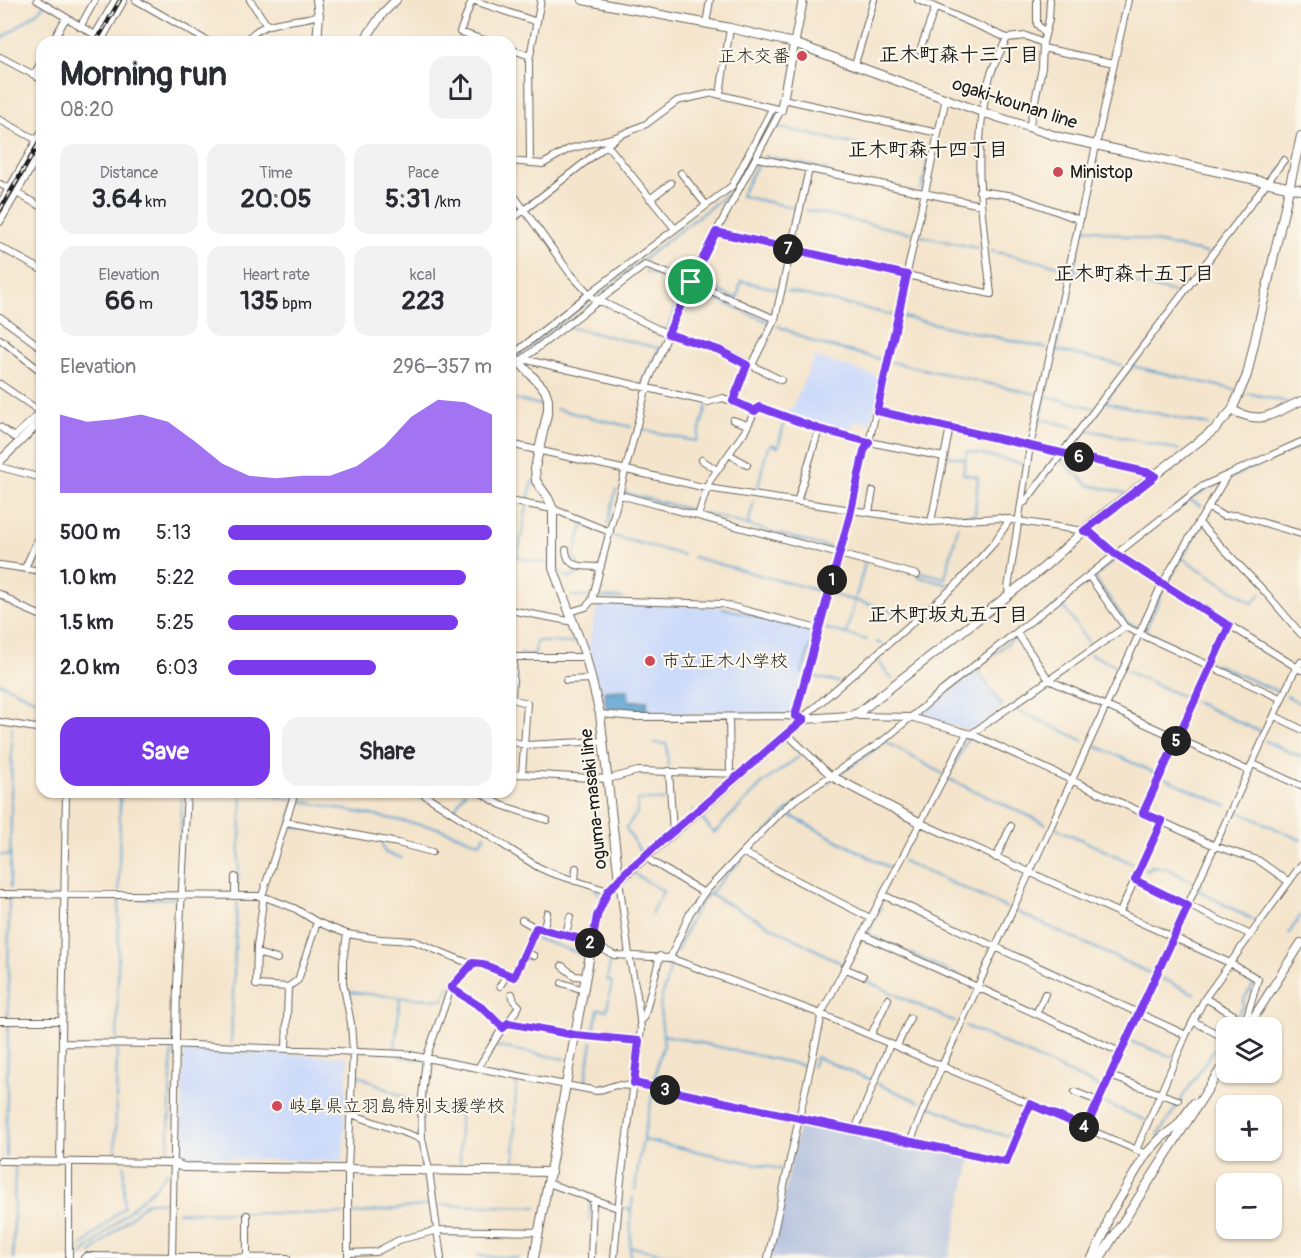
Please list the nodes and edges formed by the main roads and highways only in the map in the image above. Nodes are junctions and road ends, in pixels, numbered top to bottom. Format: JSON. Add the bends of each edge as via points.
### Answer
{"nodes":[{"id":1,"x":317,"y":0,"type":"edge"},
{"id":2,"x":396,"y":0,"type":"edge"},
{"id":3,"x":583,"y":0,"type":"edge"},
{"id":4,"x":612,"y":3,"type":"edge"},
{"id":5,"x":318,"y":36,"type":"edge"},
{"id":6,"x":367,"y":36,"type":"edge"},
{"id":7,"x":1301,"y":190,"type":"edge"},
{"id":8,"x":516,"y":359,"type":"edge"},
{"id":9,"x":1301,"y":943,"type":"edge"},
{"id":10,"x":1254,"y":1017,"type":"edge"},
{"id":11,"x":1216,"y":1077,"type":"edge"},
{"id":12,"x":1206,"y":1094,"type":"junction"},
{"id":13,"x":534,"y":1258,"type":"edge"},
{"id":14,"x":1092,"y":1258,"type":"edge"},
{"id":15,"x":1100,"y":1258,"type":"edge"}],
"edges":[{"from":1,"to":5,"type":"main road"},
{"from":2,"to":6,"type":"main road"},
{"from":3,"to":4,"type":"main road","name":"ogaki-kounan line"},
{"from":4,"to":7,"type":"main road","name":"ogaki-kounan line","via":[[794,43],[1029,128]]},
{"from":8,"to":13,"type":"main road","name":"oguma-masaki line","via":[[545,390],[548,399],[536,481],[553,509],[553,568],[586,657],[600,714],[619,880],[608,891],[597,916]]},
{"from":9,"to":10,"type":"main road"},
{"from":11,"to":12,"type":"main road"},
{"from":12,"to":14,"type":"main road","via":[[1146,1154],[1109,1215]]},
{"from":12,"to":15,"type":"main road"}]}
